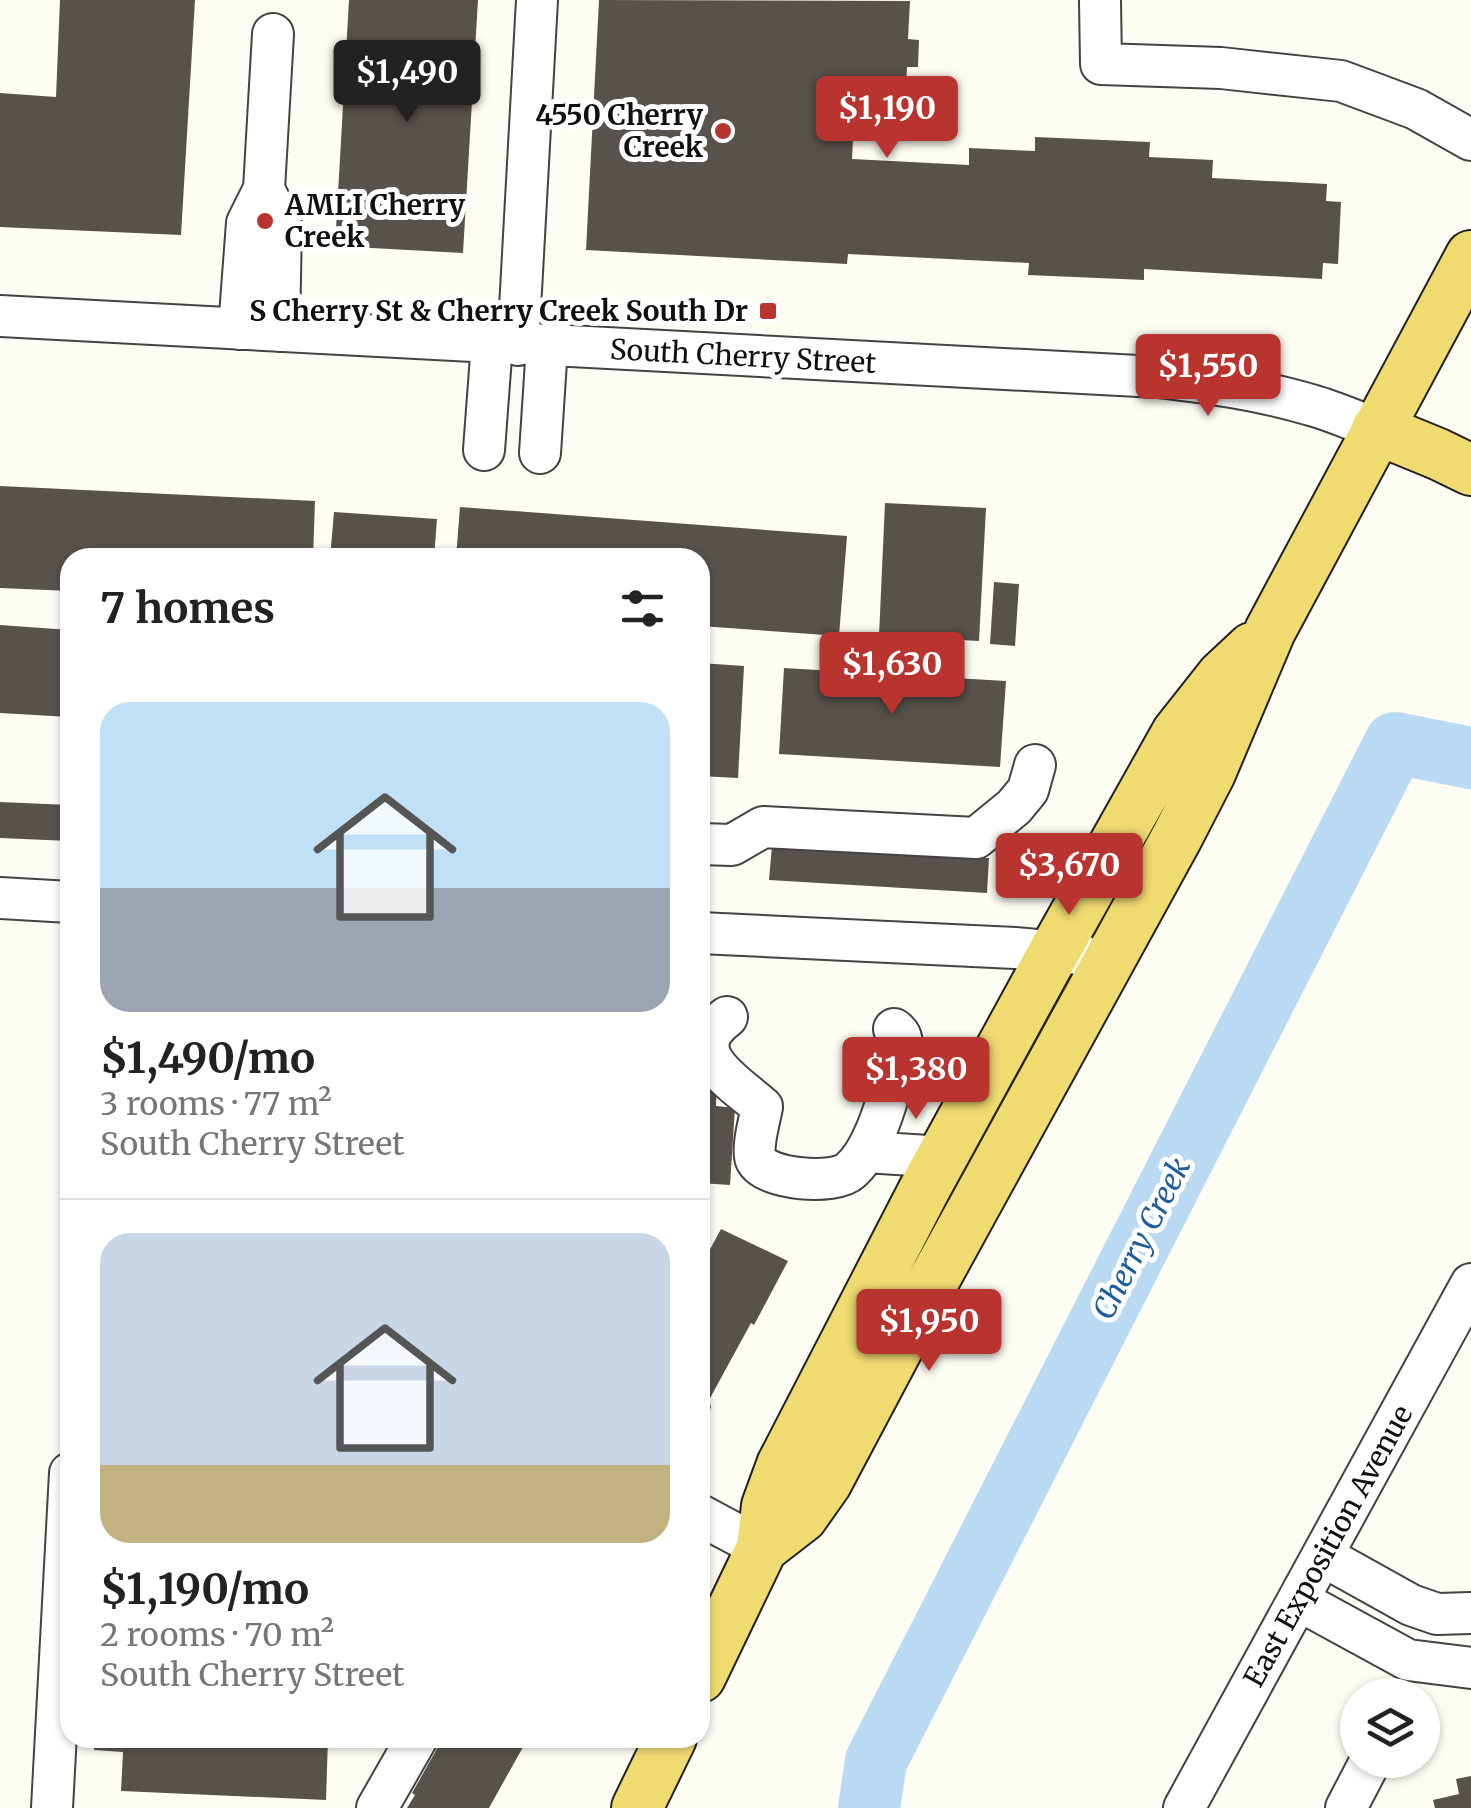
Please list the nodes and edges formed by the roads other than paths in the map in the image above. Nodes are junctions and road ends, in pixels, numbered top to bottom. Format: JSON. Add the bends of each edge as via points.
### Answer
{"nodes":[{"id":1,"x":537,"y":0,"type":"edge"},
{"id":2,"x":1100,"y":0,"type":"edge"},
{"id":3,"x":274,"y":34,"type":"dead end"},
{"id":4,"x":1471,"y":140,"type":"edge"},
{"id":5,"x":264,"y":190,"type":"junction"},
{"id":6,"x":1471,"y":256,"type":"edge"},
{"id":7,"x":0,"y":316,"type":"edge"},
{"id":8,"x":239,"y":329,"type":"junction"},
{"id":9,"x":279,"y":331,"type":"junction"},
{"id":10,"x":519,"y":344,"type":"junction"},
{"id":11,"x":1377,"y":430,"type":"junction"},
{"id":12,"x":484,"y":450,"type":"dead end"},
{"id":13,"x":540,"y":452,"type":"dead end"},
{"id":14,"x":1471,"y":470,"type":"edge"},
{"id":15,"x":1270,"y":631,"type":"junction"},
{"id":16,"x":1035,"y":765,"type":"dead end"},
{"id":17,"x":710,"y":844,"type":"edge"},
{"id":18,"x":0,"y":898,"type":"edge"},
{"id":19,"x":60,"y":901,"type":"edge"},
{"id":20,"x":710,"y":935,"type":"edge"},
{"id":21,"x":1054,"y":952,"type":"junction"},
{"id":22,"x":1110,"y":961,"type":"junction"},
{"id":23,"x":727,"y":1017,"type":"dead end"},
{"id":24,"x":894,"y":1030,"type":"dead end"},
{"id":25,"x":710,"y":1035,"type":"edge"},
{"id":26,"x":710,"y":1058,"type":"edge"},
{"id":27,"x":873,"y":1134,"type":"junction"},
{"id":28,"x":943,"y":1157,"type":"junction"},
{"id":29,"x":1471,"y":1284,"type":"edge"},
{"id":30,"x":710,"y":1520,"type":"edge"},
{"id":31,"x":762,"y":1548,"type":"junction"},
{"id":32,"x":1323,"y":1556,"type":"junction"},
{"id":33,"x":1298,"y":1600,"type":"junction"},
{"id":34,"x":1454,"y":1613,"type":"edge"},
{"id":35,"x":710,"y":1656,"type":"edge"},
{"id":36,"x":1471,"y":1668,"type":"edge"},
{"id":37,"x":1415,"y":1678,"type":"edge"},
{"id":38,"x":1416,"y":1678,"type":"edge"},
{"id":39,"x":1420,"y":1678,"type":"edge"},
{"id":40,"x":60,"y":1682,"type":"edge"},
{"id":41,"x":410,"y":1748,"type":"edge"},
{"id":42,"x":666,"y":1748,"type":"edge"},
{"id":43,"x":1362,"y":1778,"type":"edge"},
{"id":44,"x":52,"y":1808,"type":"edge"},
{"id":45,"x":377,"y":1808,"type":"edge"},
{"id":46,"x":637,"y":1808,"type":"edge"},
{"id":47,"x":1184,"y":1808,"type":"edge"},
{"id":48,"x":1346,"y":1808,"type":"edge"}],
"edges":[{"from":1,"to":10,"type":"street"},
{"from":2,"to":4,"type":"street","via":[[1101,64],[1342,81],[1416,109]]},
{"from":3,"to":5,"type":"street"},
{"from":5,"to":8,"type":"street","via":[[247,223]]},
{"from":5,"to":9,"type":"street","via":[[281,224]]},
{"from":6,"to":11,"type":"main road"},
{"from":7,"to":8,"type":"street","name":"South Cherry Street"},
{"from":8,"to":9,"type":"street","name":"South Cherry Street"},
{"from":9,"to":10,"type":"street","name":"South Cherry Street"},
{"from":10,"to":11,"type":"street","name":"South Cherry Street","via":[[1156,377],[1313,405]]},
{"from":10,"to":12,"type":"street"},
{"from":10,"to":13,"type":"street"},
{"from":11,"to":14,"type":"main road","name":"South Cherry Street"},
{"from":11,"to":15,"type":"main road"},
{"from":15,"to":21,"type":"main road","via":[[1222,676],[1177,733]]},
{"from":15,"to":22,"type":"main road","via":[[1210,773]]},
{"from":16,"to":17,"type":"street","via":[[1028,790],[976,838],[763,828],[732,845]]},
{"from":18,"to":19,"type":"street"},
{"from":20,"to":21,"type":"street"},
{"from":21,"to":22,"type":"street"},
{"from":21,"to":28,"type":"main road"},
{"from":22,"to":31,"type":"main road","via":[[826,1483],[802,1518]]},
{"from":23,"to":25,"type":"street"},
{"from":24,"to":27,"type":"street","via":[[903,1042],[900,1058]]},
{"from":26,"to":27,"type":"street","via":[[762,1106],[756,1161],[776,1175],[834,1179],[851,1171]]},
{"from":27,"to":28,"type":"street"},
{"from":28,"to":31,"type":"main road","via":[[782,1465]]},
{"from":29,"to":32,"type":"street","name":"East Exposition Avenue"},
{"from":30,"to":31,"type":"street"},
{"from":31,"to":35,"type":"main road"},
{"from":32,"to":33,"type":"street","name":"East Exposition Avenue"},
{"from":32,"to":34,"type":"street","via":[[1410,1605]]},
{"from":33,"to":37,"type":"street","via":[[1408,1660]]},
{"from":33,"to":47,"type":"street","name":"East Exposition Avenue"},
{"from":34,"to":38,"type":"street"},
{"from":36,"to":39,"type":"street"},
{"from":40,"to":44,"type":"street"},
{"from":41,"to":45,"type":"street"},
{"from":42,"to":46,"type":"main road"},
{"from":43,"to":48,"type":"street"}]}
